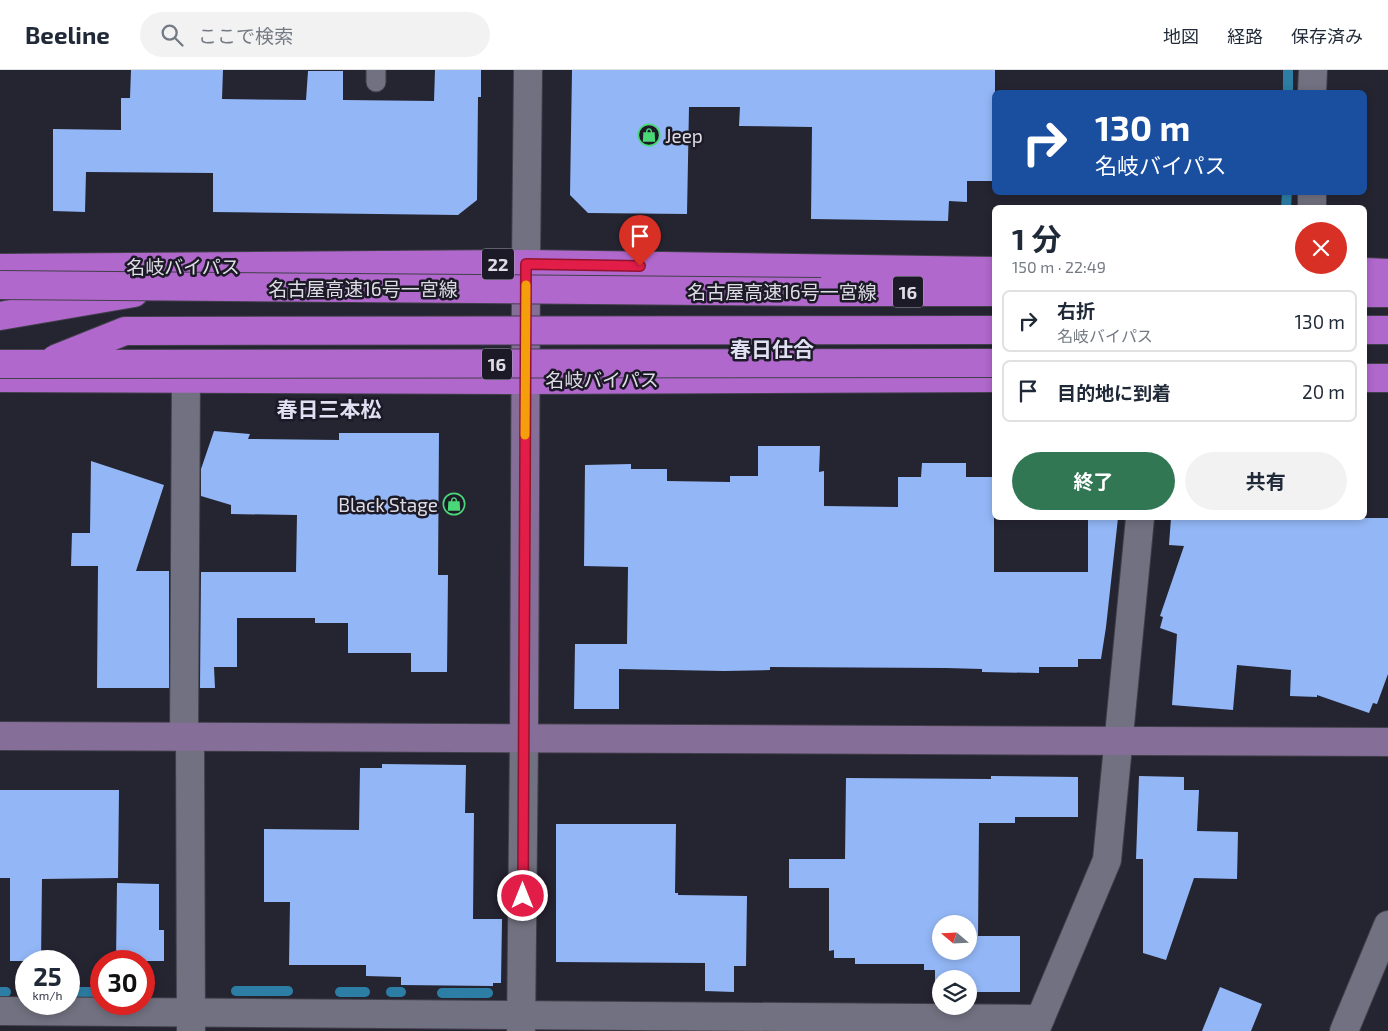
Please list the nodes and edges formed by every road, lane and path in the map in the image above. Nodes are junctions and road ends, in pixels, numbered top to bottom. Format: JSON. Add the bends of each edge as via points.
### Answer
{"nodes":[{"id":1,"x":528,"y":70,"type":"edge"},
{"id":2,"x":1313,"y":70,"type":"edge"},
{"id":3,"x":1312,"y":90,"type":"edge"},
{"id":4,"x":0,"y":268,"type":"edge"},
{"id":5,"x":992,"y":271,"type":"edge"},
{"id":6,"x":1367,"y":272,"type":"edge"},
{"id":7,"x":1388,"y":273,"type":"edge"},
{"id":8,"x":526,"y":274,"type":"junction"},
{"id":9,"x":0,"y":285,"type":"edge"},
{"id":10,"x":992,"y":292,"type":"edge"},
{"id":11,"x":1367,"y":293,"type":"edge"},
{"id":12,"x":1388,"y":294,"type":"edge"},
{"id":13,"x":0,"y":316,"type":"edge"},
{"id":14,"x":992,"y":330,"type":"edge"},
{"id":15,"x":1367,"y":330,"type":"edge"},
{"id":16,"x":1388,"y":330,"type":"edge"},
{"id":17,"x":1367,"y":363,"type":"edge"},
{"id":18,"x":1388,"y":363,"type":"edge"},
{"id":19,"x":0,"y":364,"type":"edge"},
{"id":20,"x":42,"y":364,"type":"junction"},
{"id":21,"x":992,"y":364,"type":"edge"},
{"id":22,"x":0,"y":378,"type":"edge"},
{"id":23,"x":186,"y":378,"type":"junction"},
{"id":24,"x":992,"y":378,"type":"edge"},
{"id":25,"x":1367,"y":378,"type":"edge"},
{"id":26,"x":1388,"y":378,"type":"edge"},
{"id":27,"x":526,"y":380,"type":"junction"},
{"id":28,"x":1140,"y":520,"type":"edge"},
{"id":29,"x":0,"y":736,"type":"edge"},
{"id":30,"x":187,"y":737,"type":"junction"},
{"id":31,"x":524,"y":738,"type":"junction"},
{"id":32,"x":1118,"y":740,"type":"junction"},
{"id":33,"x":1388,"y":742,"type":"edge"},
{"id":34,"x":1388,"y":925,"type":"edge"},
{"id":35,"x":0,"y":1011,"type":"edge"},
{"id":36,"x":191,"y":1022,"type":"edge"},
{"id":37,"x":522,"y":1023,"type":"edge"},
{"id":38,"x":1038,"y":1025,"type":"edge"},
{"id":39,"x":1344,"y":1031,"type":"edge"}],
"edges":[{"from":1,"to":8,"type":"street"},
{"from":2,"to":3,"type":"street"},
{"from":4,"to":8,"type":"highway","name":"名岐バイパス","number":"22"},
{"from":5,"to":8,"type":"highway","via":[[735,268]]},
{"from":6,"to":7,"type":"highway"},
{"from":8,"to":13,"type":"highway","via":[[198,282]]},
{"from":8,"to":27,"type":"street"},
{"from":9,"to":10,"type":"highway","name":"名古屋高速16号一宮線","number":"16","bridge":true},
{"from":11,"to":12,"type":"highway"},
{"from":14,"to":20,"type":"highway","bridge":true,"via":[[125,331]]},
{"from":15,"to":16,"type":"highway"},
{"from":17,"to":18,"type":"highway"},
{"from":19,"to":20,"type":"highway","number":"16","bridge":true},
{"from":20,"to":21,"type":"highway","number":"16","bridge":true},
{"from":22,"to":23,"type":"highway","name":"名岐バイパス"},
{"from":23,"to":27,"type":"highway","name":"名岐バイパス"},
{"from":23,"to":30,"type":"street"},
{"from":24,"to":27,"type":"highway","name":"名岐バイパス"},
{"from":25,"to":26,"type":"highway"},
{"from":27,"to":31,"type":"street"},
{"from":28,"to":32,"type":"street"},
{"from":29,"to":30,"type":"street"},
{"from":30,"to":31,"type":"street"},
{"from":30,"to":36,"type":"street"},
{"from":31,"to":32,"type":"street"},
{"from":31,"to":37,"type":"street"},
{"from":32,"to":33,"type":"street"},
{"from":32,"to":38,"type":"street","via":[[1107,860]]},
{"from":34,"to":39,"type":"street"},
{"from":35,"to":36,"type":"street"},
{"from":36,"to":37,"type":"street"},
{"from":37,"to":38,"type":"street"}]}
